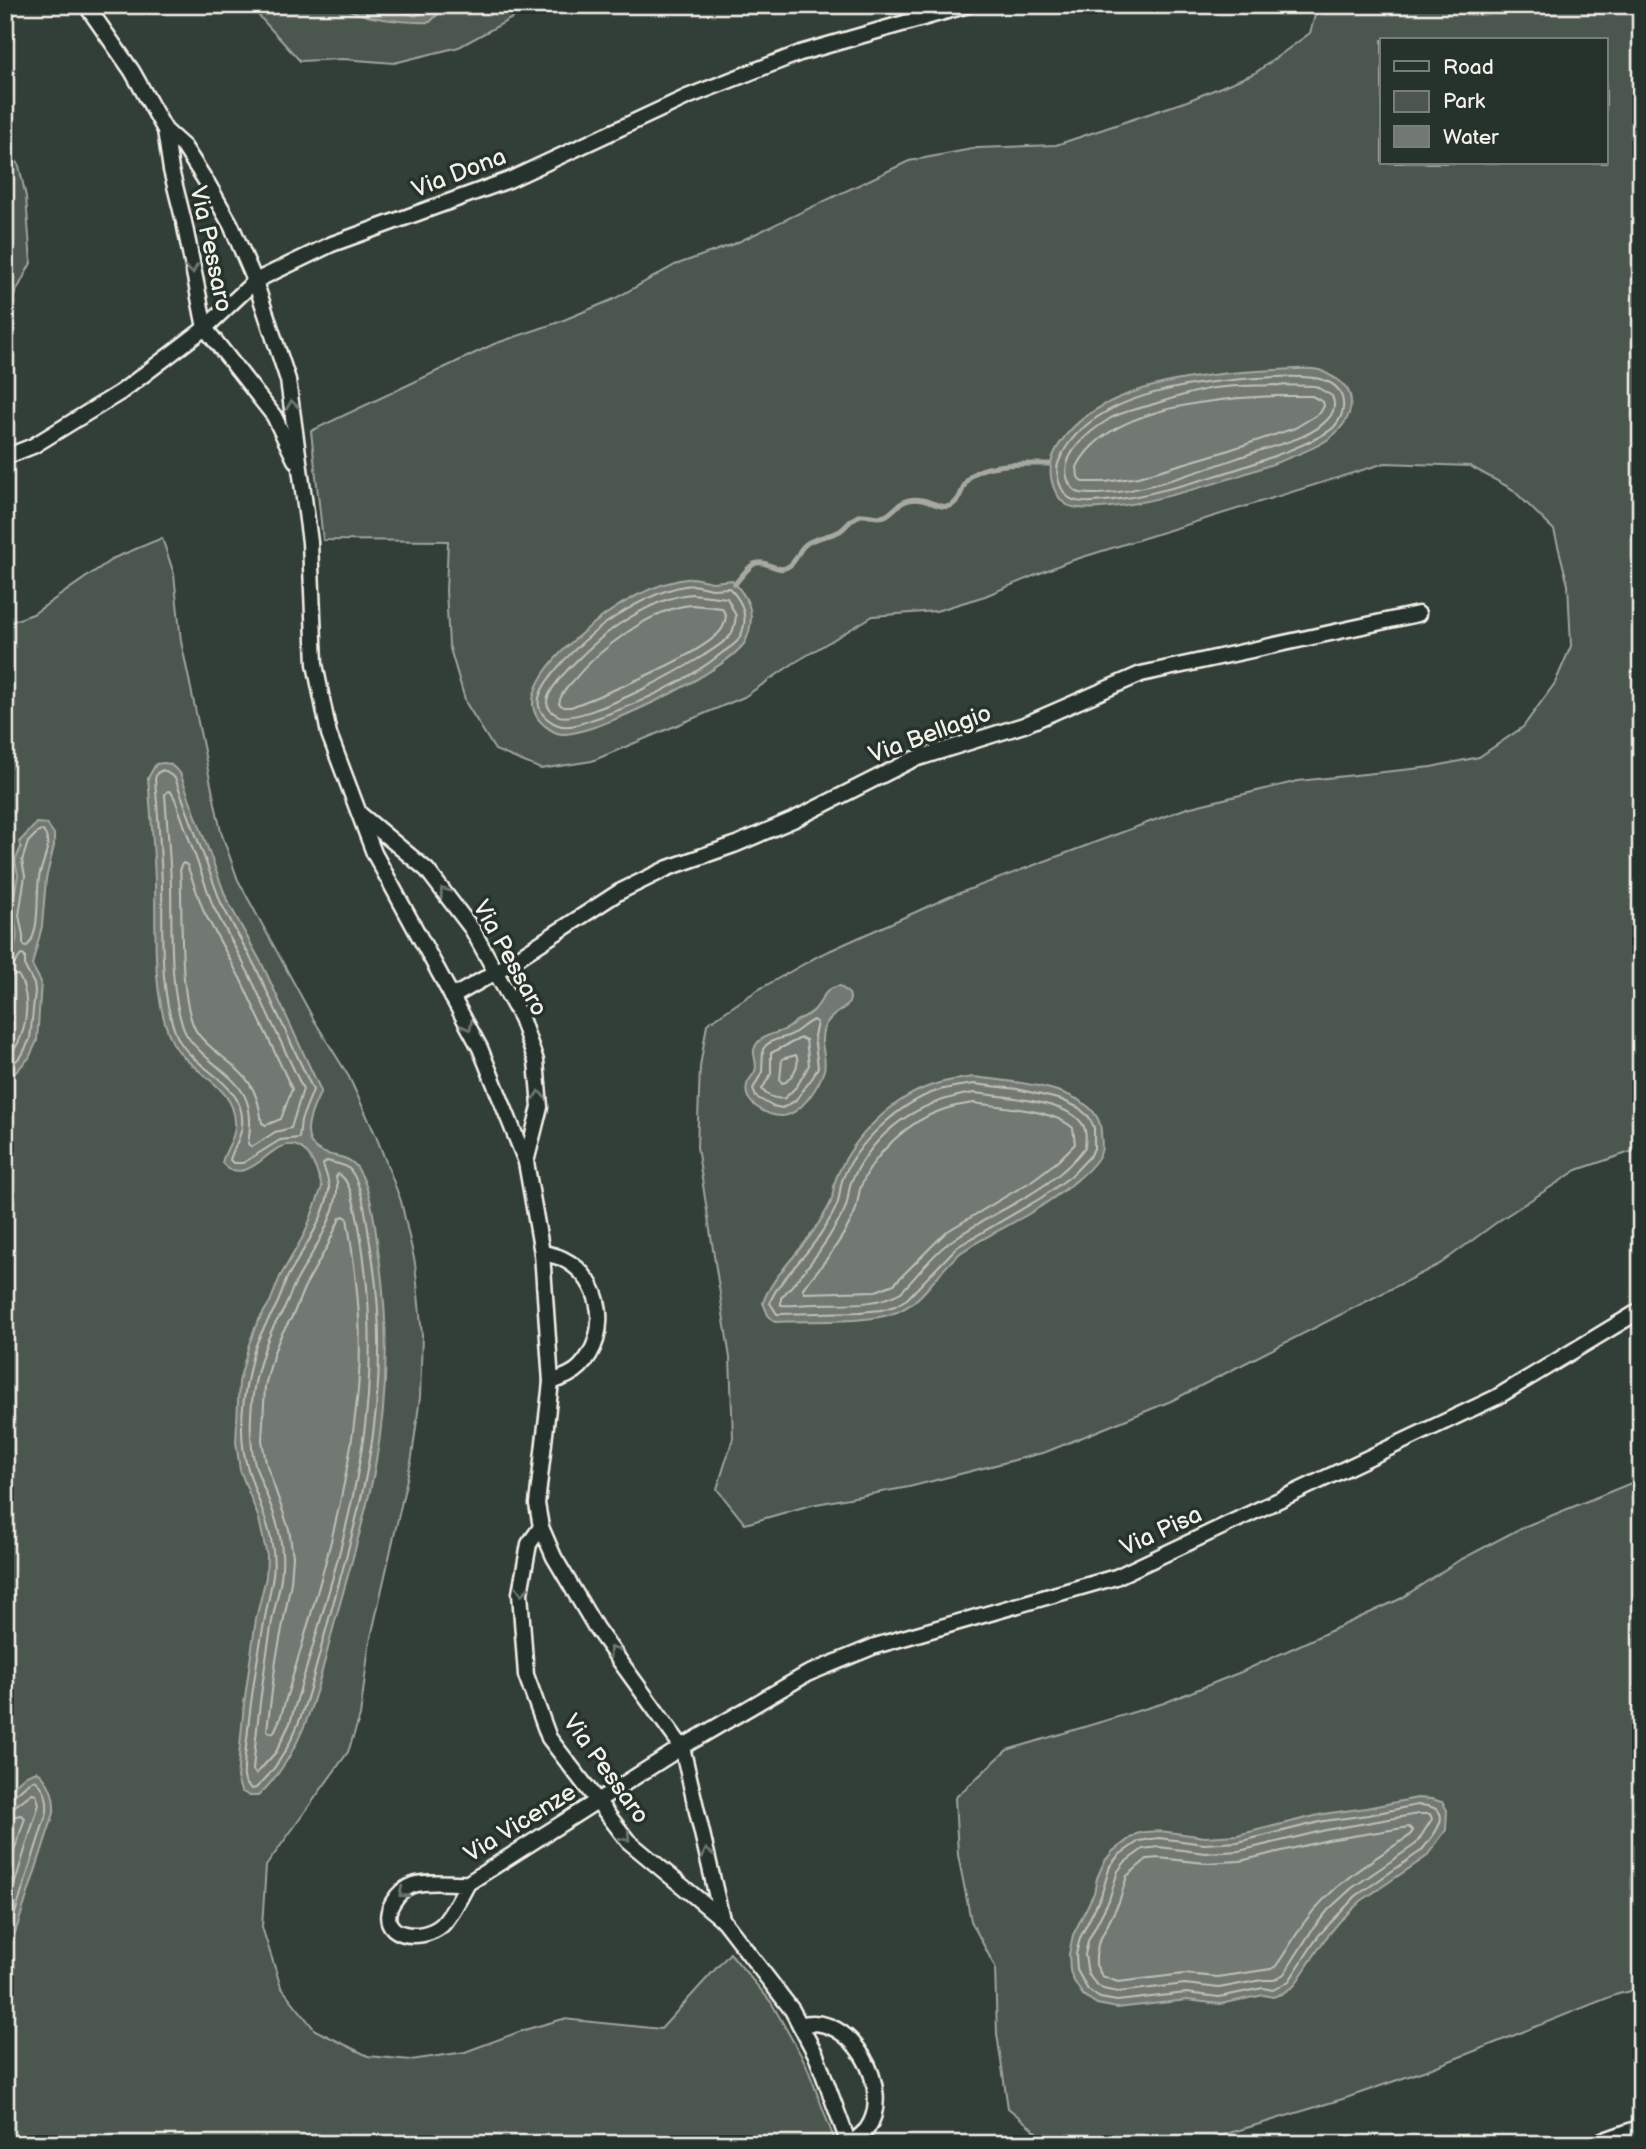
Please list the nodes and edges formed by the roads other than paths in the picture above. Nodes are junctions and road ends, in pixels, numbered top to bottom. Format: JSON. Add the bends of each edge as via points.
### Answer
{"nodes":[{"id":1,"x":86,"y":5,"type":"edge"},
{"id":2,"x":968,"y":5,"type":"edge"},
{"id":3,"x":165,"y":130,"type":"junction"},
{"id":4,"x":256,"y":281,"type":"junction"},
{"id":5,"x":205,"y":328,"type":"junction"},
{"id":6,"x":5,"y":457,"type":"edge"},
{"id":7,"x":301,"y":473,"type":"junction"},
{"id":8,"x":1418,"y":614,"type":"dead end"},
{"id":9,"x":360,"y":813,"type":"junction"},
{"id":10,"x":496,"y":972,"type":"junction"},
{"id":11,"x":452,"y":997,"type":"junction"},
{"id":12,"x":526,"y":1162,"type":"junction"},
{"id":13,"x":542,"y":1253,"type":"junction"},
{"id":14,"x":1641,"y":1310,"type":"edge"},
{"id":15,"x":551,"y":1382,"type":"junction"},
{"id":16,"x":541,"y":1527,"type":"junction"},
{"id":17,"x":682,"y":1746,"type":"junction"},
{"id":18,"x":596,"y":1802,"type":"junction"},
{"id":19,"x":468,"y":1883,"type":"junction"},
{"id":20,"x":722,"y":1919,"type":"junction"},
{"id":21,"x":800,"y":2025,"type":"junction"},
{"id":22,"x":1641,"y":2127,"type":"edge"},
{"id":23,"x":850,"y":2144,"type":"edge"},
{"id":24,"x":1593,"y":2144,"type":"edge"}],
"edges":[{"from":1,"to":3,"type":"street","name":"Via Pessaro"},
{"from":2,"to":4,"type":"street","name":"Via Dona","via":[[800,53],[687,97],[509,180],[332,244]]},
{"from":3,"to":4,"type":"street","name":"Via Pessaro","via":[[184,147],[209,186]]},
{"from":3,"to":5,"type":"street","name":"Via Pessaro","one_way":true},
{"from":4,"to":5,"type":"street","name":"Via Dona"},
{"from":7,"to":4,"type":"street","name":"Via Pessaro","one_way":true,"via":[[288,380]]},
{"from":5,"to":6,"type":"street","name":"Via Dona","via":[[121,392],[33,446]]},
{"from":5,"to":7,"type":"street","name":"Via Pessaro","via":[[274,416]]},
{"from":7,"to":9,"type":"street","name":"Via Pessaro","via":[[310,542],[315,664],[329,734]]},
{"from":8,"to":10,"type":"street","name":"Via Bellagio","via":[[1141,674],[1024,725],[912,760],[795,820],[668,868],[619,892]]},
{"from":10,"to":9,"type":"street","name":"Via Pessaro","one_way":true,"via":[[472,929],[427,870]]},
{"from":9,"to":11,"type":"street","name":"Via Pessaro","via":[[374,853]]},
{"from":10,"to":11,"type":"street","name":"Via Bellagio"},
{"from":12,"to":10,"type":"street","name":"Via Pessaro","one_way":true,"via":[[540,1107],[536,1061],[521,1018]]},
{"from":11,"to":12,"type":"street","name":"Via Pessaro","one_way":true,"via":[[480,1048]]},
{"from":12,"to":13,"type":"street","name":"Via Pessaro"},
{"from":13,"to":15,"type":"street","name":"Via Pessaro"},
{"from":13,"to":15,"type":"street","via":[[579,1269],[592,1287],[601,1326],[594,1348],[581,1366]]},
{"from":14,"to":17,"type":"street","name":"Via Pisa","via":[[1497,1397],[1155,1560],[1116,1577],[875,1646],[807,1674]]},
{"from":15,"to":16,"type":"street","name":"Via Pessaro","via":[[537,1504]]},
{"from":17,"to":16,"type":"street","name":"Via Pessaro","one_way":true,"via":[[596,1628]]},
{"from":16,"to":18,"type":"street","name":"Via Pessaro","one_way":true,"via":[[529,1544],[520,1593],[526,1675],[550,1738]]},
{"from":17,"to":18,"type":"street","name":"Via Pisa"},
{"from":20,"to":17,"type":"street","name":"Via Pessaro","one_way":true},
{"from":18,"to":19,"type":"street","name":"Via Vicenze"},
{"from":18,"to":20,"type":"street","name":"Via Pessaro","one_way":true,"via":[[628,1841]]},
{"from":19,"to":19,"type":"street","name":"Via Vicenze","one_way":true,"via":[[414,1885],[401,1891],[388,1919],[403,1936],[429,1933],[441,1926]]},
{"from":20,"to":21,"type":"street","name":"Via Pessaro"},
{"from":21,"to":23,"type":"street","name":"Via Pessaro"},
{"from":21,"to":23,"type":"street","via":[[811,2021],[838,2030],[853,2042],[870,2072],[873,2111],[867,2128]]},
{"from":22,"to":24,"type":"street"}]}
